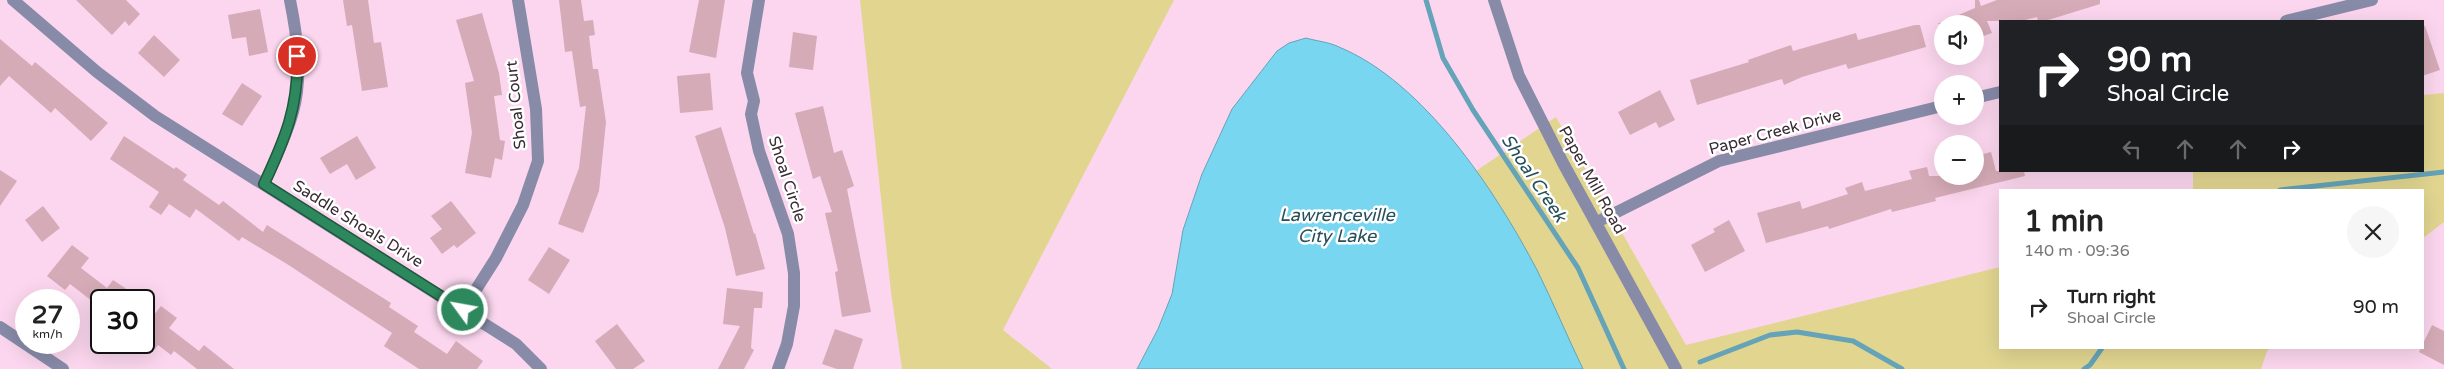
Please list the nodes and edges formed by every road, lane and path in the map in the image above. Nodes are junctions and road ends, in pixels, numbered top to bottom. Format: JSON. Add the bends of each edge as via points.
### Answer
{"nodes":[{"id":1,"x":13,"y":0,"type":"edge"},
{"id":2,"x":290,"y":0,"type":"edge"},
{"id":3,"x":518,"y":0,"type":"edge"},
{"id":4,"x":759,"y":0,"type":"edge"},
{"id":5,"x":1494,"y":0,"type":"edge"},
{"id":6,"x":2372,"y":0,"type":"edge"},
{"id":7,"x":2290,"y":20,"type":"edge"},
{"id":8,"x":1999,"y":92,"type":"edge"},
{"id":9,"x":1984,"y":96,"type":"edge"},
{"id":10,"x":1934,"y":108,"type":"edge"},
{"id":11,"x":264,"y":184,"type":"junction"},
{"id":12,"x":1597,"y":222,"type":"junction"},
{"id":13,"x":463,"y":310,"type":"junction"},
{"id":14,"x":0,"y":327,"type":"edge"},
{"id":15,"x":63,"y":369,"type":"edge"},
{"id":16,"x":541,"y":369,"type":"edge"},
{"id":17,"x":778,"y":369,"type":"edge"},
{"id":18,"x":1676,"y":369,"type":"edge"}],
"edges":[{"from":1,"to":11,"type":"street","name":"Saddle Shoals Drive","via":[[152,114]]},
{"from":2,"to":11,"type":"street","via":[[298,70],[294,110]]},
{"from":3,"to":13,"type":"street","name":"Shoal Court","via":[[536,109],[538,161],[523,205],[496,258]]},
{"from":4,"to":17,"type":"street","name":"Shoal Circle","via":[[747,74],[754,101],[751,114],[759,151],[788,234],[794,273],[794,306],[787,344]]},
{"from":5,"to":12,"type":"street","name":"Paper Mill Road","via":[[1519,76]]},
{"from":6,"to":7,"type":"street"},
{"from":8,"to":9,"type":"street"},
{"from":10,"to":12,"type":"street","name":"Paper Creek Drive","via":[[1719,161]]},
{"from":11,"to":13,"type":"street","name":"Saddle Shoals Drive"},
{"from":12,"to":18,"type":"street","name":"Paper Mill Road"},
{"from":13,"to":16,"type":"street","name":"Saddle Shoals Drive","via":[[516,344]]},
{"from":14,"to":15,"type":"street"}]}
